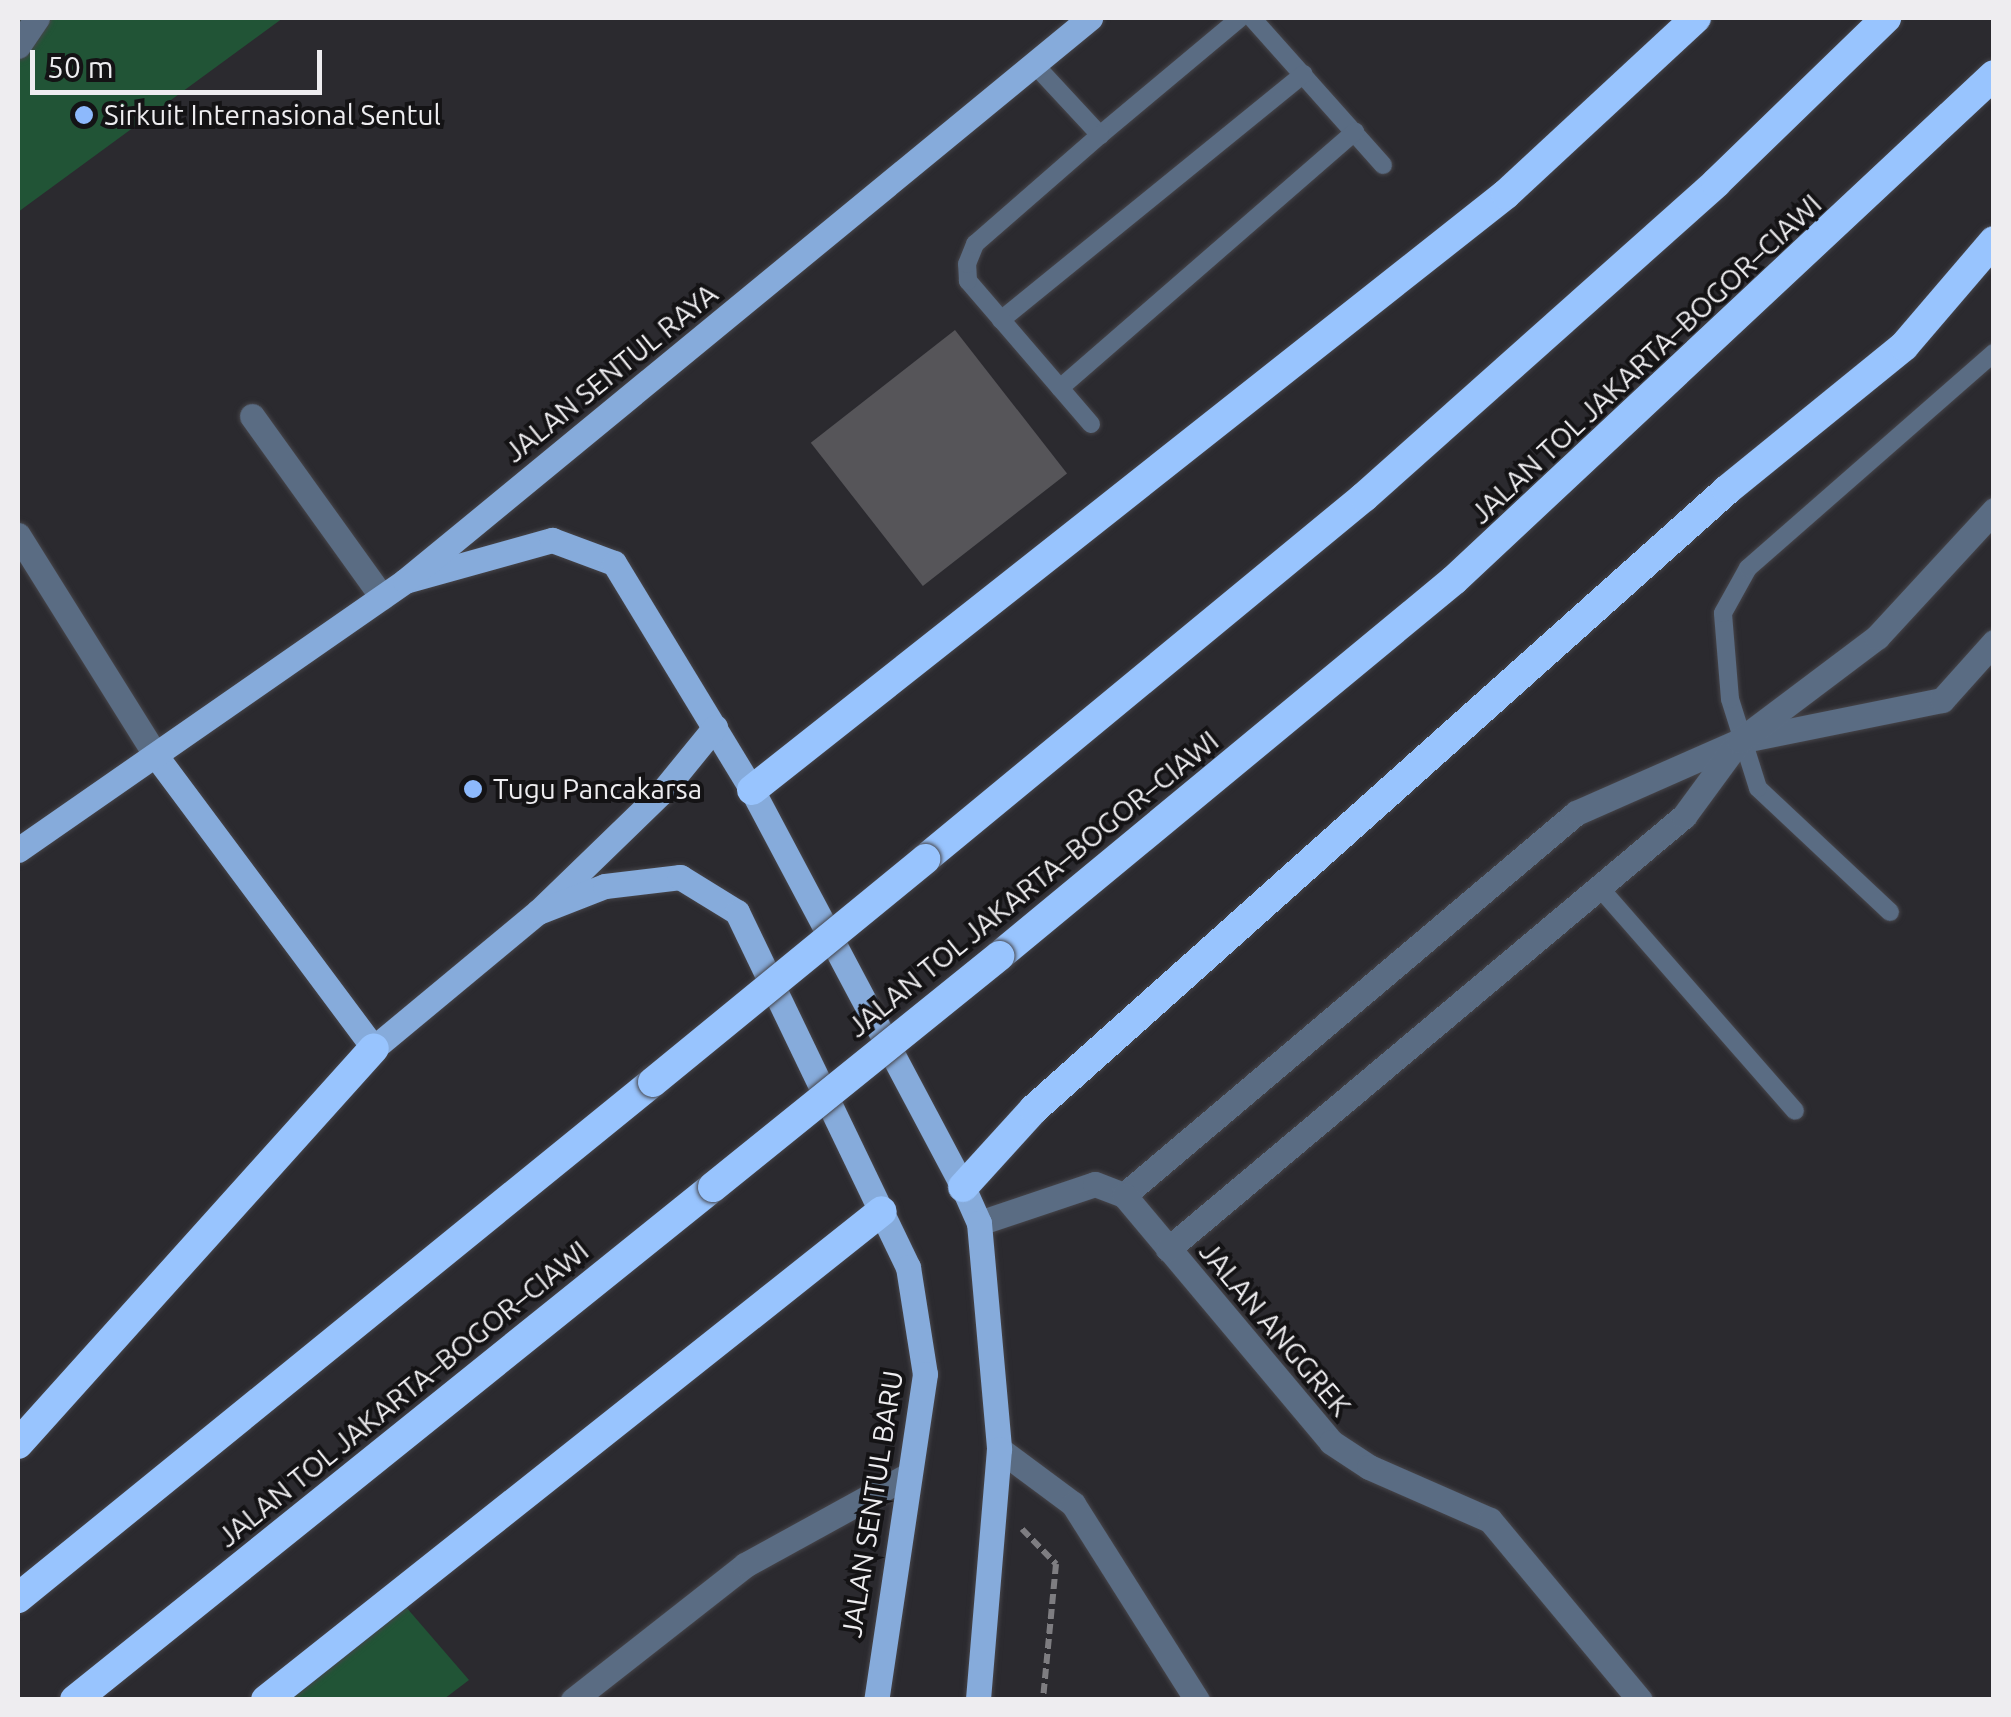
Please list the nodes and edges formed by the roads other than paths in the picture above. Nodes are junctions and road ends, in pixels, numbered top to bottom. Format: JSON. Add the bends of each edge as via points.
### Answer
{"nodes":[{"id":1,"x":37,"y":18,"type":"edge"},
{"id":2,"x":1090,"y":18,"type":"edge"},
{"id":3,"x":1240,"y":18,"type":"edge"},
{"id":4,"x":1252,"y":18,"type":"edge"},
{"id":5,"x":1696,"y":18,"type":"edge"},
{"id":6,"x":1886,"y":18,"type":"edge"},
{"id":7,"x":18,"y":46,"type":"edge"},
{"id":8,"x":1035,"y":65,"type":"junction"},
{"id":9,"x":1304,"y":74,"type":"junction"},
{"id":10,"x":1994,"y":75,"type":"edge"},
{"id":11,"x":1355,"y":132,"type":"junction"},
{"id":12,"x":1100,"y":135,"type":"junction"},
{"id":13,"x":1383,"y":165,"type":"dead end"},
{"id":14,"x":1994,"y":241,"type":"edge"},
{"id":15,"x":1001,"y":320,"type":"junction"},
{"id":16,"x":1994,"y":353,"type":"edge"},
{"id":17,"x":1060,"y":388,"type":"junction"},
{"id":18,"x":252,"y":416,"type":"dead end"},
{"id":19,"x":1091,"y":424,"type":"dead end"},
{"id":20,"x":1994,"y":510,"type":"edge"},
{"id":21,"x":18,"y":535,"type":"edge"},
{"id":22,"x":405,"y":581,"type":"junction"},
{"id":23,"x":382,"y":597,"type":"junction"},
{"id":24,"x":1994,"y":642,"type":"edge"},
{"id":25,"x":715,"y":727,"type":"junction"},
{"id":26,"x":1739,"y":741,"type":"junction"},
{"id":27,"x":156,"y":756,"type":"junction"},
{"id":28,"x":752,"y":790,"type":"junction"},
{"id":29,"x":18,"y":850,"type":"edge"},
{"id":30,"x":1600,"y":888,"type":"junction"},
{"id":31,"x":538,"y":912,"type":"junction"},
{"id":32,"x":1890,"y":912,"type":"dead end"},
{"id":33,"x":374,"y":1048,"type":"junction"},
{"id":34,"x":1795,"y":1111,"type":"dead end"},
{"id":35,"x":963,"y":1187,"type":"junction"},
{"id":36,"x":1124,"y":1195,"type":"junction"},
{"id":37,"x":882,"y":1212,"type":"junction"},
{"id":38,"x":979,"y":1224,"type":"junction"},
{"id":39,"x":1168,"y":1249,"type":"junction"},
{"id":40,"x":18,"y":1444,"type":"edge"},
{"id":41,"x":999,"y":1449,"type":"junction"},
{"id":42,"x":905,"y":1477,"type":"junction"},
{"id":43,"x":18,"y":1598,"type":"edge"},
{"id":44,"x":75,"y":1700,"type":"edge"},
{"id":45,"x":266,"y":1700,"type":"edge"},
{"id":46,"x":573,"y":1700,"type":"edge"},
{"id":47,"x":876,"y":1700,"type":"edge"},
{"id":48,"x":978,"y":1700,"type":"edge"},
{"id":49,"x":1197,"y":1700,"type":"edge"},
{"id":50,"x":1640,"y":1700,"type":"edge"}],
"edges":[{"from":1,"to":7,"type":"street"},
{"from":2,"to":8,"type":"main road","name":"JALAN SENTUL RAYA"},
{"from":3,"to":12,"type":"lane"},
{"from":4,"to":9,"type":"lane"},
{"from":5,"to":28,"type":"highway","via":[[1506,194]]},
{"from":6,"to":43,"type":"highway","bridge":true,"via":[[1716,183],[1364,497]]},
{"from":8,"to":12,"type":"lane"},
{"from":8,"to":22,"type":"main road","name":"JALAN SENTUL RAYA"},
{"from":9,"to":11,"type":"lane"},
{"from":9,"to":15,"type":"lane"},
{"from":10,"to":44,"type":"highway","name":"JALAN TOL JAKARTA–BOGOR–CIAWI","bridge":true,"via":[[1454,580],[999,956]]},
{"from":11,"to":13,"type":"lane"},
{"from":11,"to":17,"type":"lane"},
{"from":12,"to":15,"type":"lane","via":[[975,244],[968,281]]},
{"from":14,"to":35,"type":"highway","via":[[1904,346],[1727,490],[1034,1109]]},
{"from":15,"to":17,"type":"lane"},
{"from":16,"to":26,"type":"lane","via":[[1732,589],[1720,636]]},
{"from":17,"to":19,"type":"lane"},
{"from":18,"to":23,"type":"street"},
{"from":20,"to":26,"type":"street","via":[[1877,637]]},
{"from":21,"to":27,"type":"street"},
{"from":22,"to":23,"type":"main road","name":"JALAN SENTUL RAYA"},
{"from":22,"to":25,"type":"main road","via":[[552,540],[614,563]]},
{"from":23,"to":27,"type":"main road","name":"JALAN SENTUL RAYA"},
{"from":24,"to":26,"type":"street","via":[[1942,700]]},
{"from":25,"to":28,"type":"main road"},
{"from":25,"to":31,"type":"main road","via":[[662,792]]},
{"from":26,"to":30,"type":"street","via":[[1684,816]]},
{"from":26,"to":32,"type":"lane","via":[[1758,788]]},
{"from":26,"to":36,"type":"street","via":[[1576,813]]},
{"from":27,"to":29,"type":"main road","name":"JALAN SENTUL RAYA"},
{"from":27,"to":33,"type":"main road"},
{"from":28,"to":35,"type":"main road"},
{"from":30,"to":34,"type":"lane"},
{"from":30,"to":39,"type":"street"},
{"from":31,"to":33,"type":"main road"},
{"from":31,"to":37,"type":"main road","name":"JALAN SENTUL BARU","via":[[605,886],[680,878],[736,912]]},
{"from":33,"to":40,"type":"highway"},
{"from":35,"to":38,"type":"main road"},
{"from":36,"to":38,"type":"street","via":[[1095,1184]]},
{"from":36,"to":39,"type":"street","name":"JALAN ANGGREK"},
{"from":37,"to":42,"type":"main road","name":"JALAN SENTUL BARU","via":[[908,1266],[926,1374]]},
{"from":37,"to":45,"type":"highway"},
{"from":38,"to":41,"type":"main road"},
{"from":39,"to":50,"type":"street","name":"JALAN ANGGREK","via":[[1332,1442],[1368,1468],[1448,1496],[1524,1552]]},
{"from":41,"to":48,"type":"main road"},
{"from":41,"to":49,"type":"street","via":[[1073,1504]]},
{"from":42,"to":46,"type":"street","via":[[745,1564]]},
{"from":42,"to":47,"type":"main road","name":"JALAN SENTUL BARU"}]}
